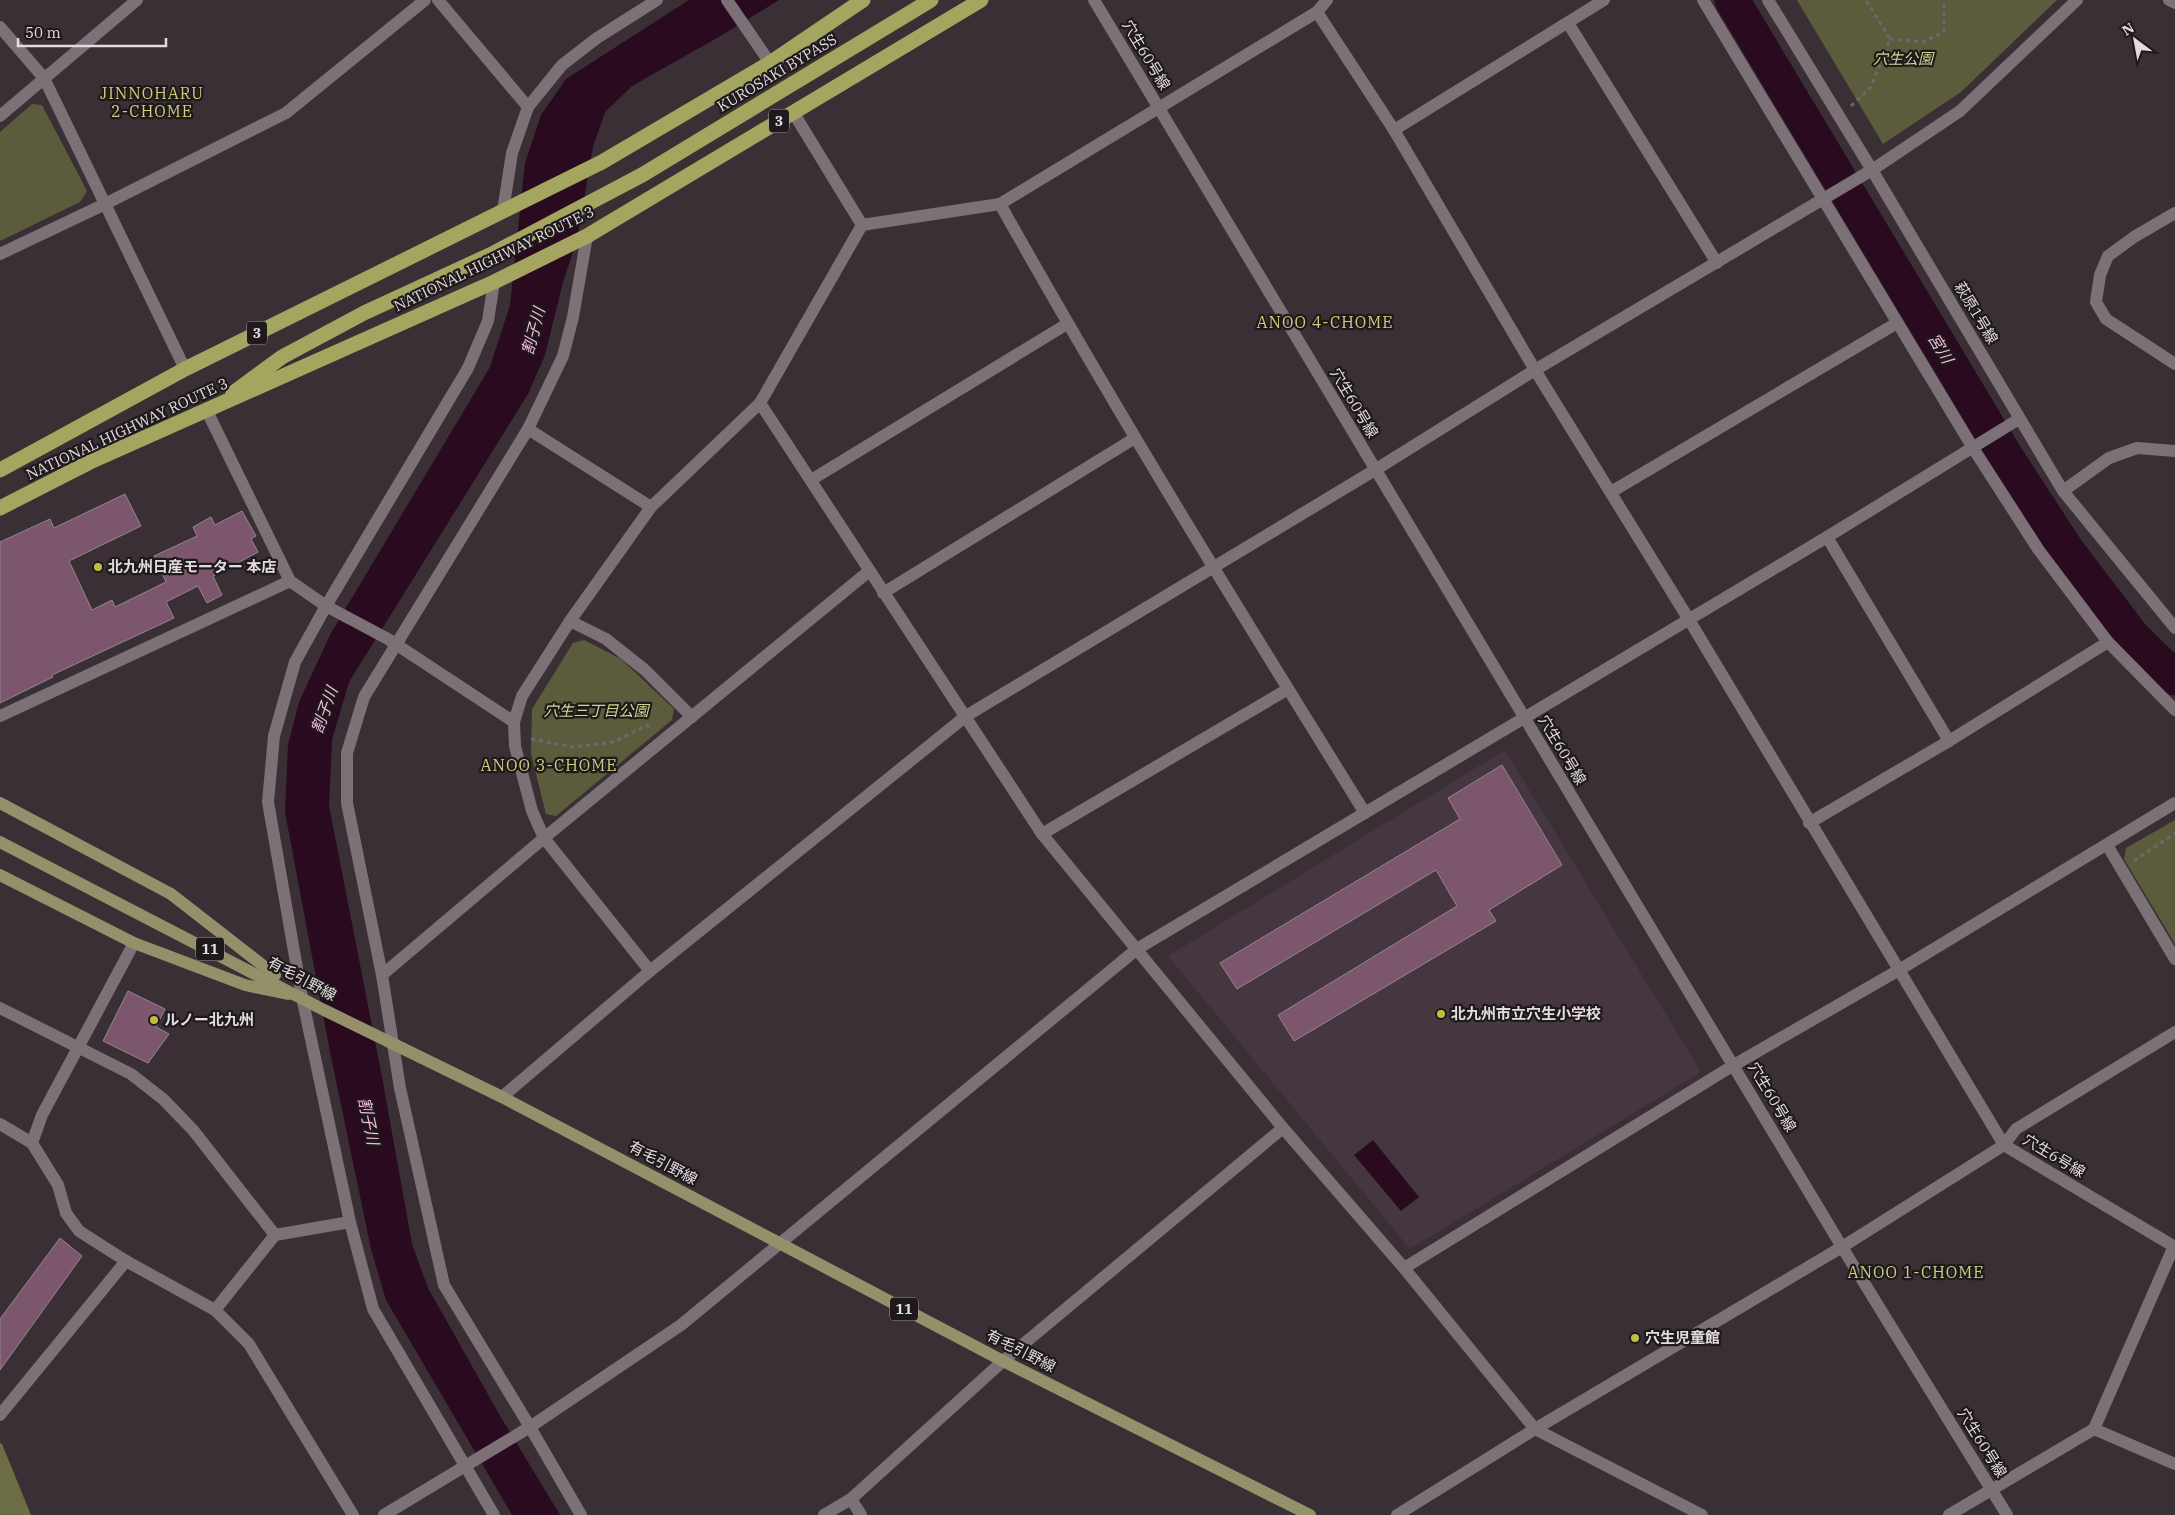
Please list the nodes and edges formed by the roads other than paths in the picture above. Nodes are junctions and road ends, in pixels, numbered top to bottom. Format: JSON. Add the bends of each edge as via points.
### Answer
{"nodes":[{"id":1,"x":137,"y":0,"type":"edge"},
{"id":2,"x":424,"y":0,"type":"edge"},
{"id":3,"x":438,"y":0,"type":"edge"},
{"id":4,"x":656,"y":0,"type":"edge"},
{"id":5,"x":727,"y":0,"type":"edge"},
{"id":6,"x":863,"y":0,"type":"edge"},
{"id":7,"x":931,"y":0,"type":"edge"},
{"id":8,"x":981,"y":0,"type":"edge"},
{"id":9,"x":1094,"y":0,"type":"edge"},
{"id":10,"x":1326,"y":0,"type":"edge"},
{"id":11,"x":1604,"y":0,"type":"edge"},
{"id":12,"x":1703,"y":0,"type":"edge"},
{"id":13,"x":1768,"y":0,"type":"edge"},
{"id":14,"x":2077,"y":0,"type":"edge"},
{"id":15,"x":2168,"y":0,"type":"edge"},
{"id":16,"x":2175,"y":4,"type":"edge"},
{"id":17,"x":1317,"y":12,"type":"junction"},
{"id":18,"x":1568,"y":23,"type":"junction"},
{"id":19,"x":0,"y":27,"type":"edge"},
{"id":20,"x":770,"y":62,"type":"junction"},
{"id":21,"x":44,"y":78,"type":"junction"},
{"id":22,"x":528,"y":107,"type":"junction"},
{"id":23,"x":1159,"y":107,"type":"junction"},
{"id":24,"x":793,"y":112,"type":"junction"},
{"id":25,"x":0,"y":116,"type":"edge"},
{"id":26,"x":1394,"y":130,"type":"junction"},
{"id":27,"x":1867,"y":172,"type":"junction"},
{"id":28,"x":1828,"y":196,"type":"junction"},
{"id":29,"x":1000,"y":204,"type":"junction"},
{"id":30,"x":104,"y":205,"type":"junction"},
{"id":31,"x":503,"y":211,"type":"junction"},
{"id":32,"x":2175,"y":213,"type":"edge"},
{"id":33,"x":862,"y":225,"type":"junction"},
{"id":34,"x":582,"y":238,"type":"junction"},
{"id":35,"x":0,"y":254,"type":"edge"},
{"id":36,"x":1717,"y":263,"type":"junction"},
{"id":37,"x":494,"y":282,"type":"junction"},
{"id":38,"x":1898,"y":323,"type":"junction"},
{"id":39,"x":1067,"y":324,"type":"junction"},
{"id":40,"x":2175,"y":364,"type":"edge"},
{"id":41,"x":184,"y":369,"type":"junction"},
{"id":42,"x":1535,"y":370,"type":"junction"},
{"id":43,"x":760,"y":403,"type":"junction"},
{"id":44,"x":207,"y":411,"type":"junction"},
{"id":45,"x":2015,"y":422,"type":"junction"},
{"id":46,"x":528,"y":429,"type":"junction"},
{"id":47,"x":1136,"y":438,"type":"junction"},
{"id":48,"x":1976,"y":446,"type":"junction"},
{"id":49,"x":2175,"y":450,"type":"edge"},
{"id":50,"x":0,"y":470,"type":"edge"},
{"id":51,"x":1375,"y":470,"type":"junction"},
{"id":52,"x":811,"y":480,"type":"junction"},
{"id":53,"x":2063,"y":491,"type":"junction"},
{"id":54,"x":1612,"y":492,"type":"junction"},
{"id":55,"x":651,"y":507,"type":"junction"},
{"id":56,"x":0,"y":508,"type":"edge"},
{"id":57,"x":1827,"y":537,"type":"junction"},
{"id":58,"x":1213,"y":566,"type":"junction"},
{"id":59,"x":868,"y":572,"type":"junction"},
{"id":60,"x":290,"y":581,"type":"junction"},
{"id":61,"x":883,"y":593,"type":"junction"},
{"id":62,"x":326,"y":606,"type":"junction"},
{"id":63,"x":1688,"y":618,"type":"junction"},
{"id":64,"x":570,"y":621,"type":"junction"},
{"id":65,"x":2175,"y":628,"type":"edge"},
{"id":66,"x":392,"y":642,"type":"junction"},
{"id":67,"x":2108,"y":642,"type":"junction"},
{"id":68,"x":1288,"y":689,"type":"junction"},
{"id":69,"x":2175,"y":710,"type":"edge"},
{"id":70,"x":0,"y":716,"type":"edge"},
{"id":71,"x":966,"y":716,"type":"junction"},
{"id":72,"x":692,"y":717,"type":"junction"},
{"id":73,"x":1523,"y":718,"type":"junction"},
{"id":74,"x":514,"y":722,"type":"junction"},
{"id":75,"x":1949,"y":741,"type":"junction"},
{"id":76,"x":2175,"y":802,"type":"edge"},
{"id":77,"x":0,"y":803,"type":"edge"},
{"id":78,"x":1365,"y":813,"type":"junction"},
{"id":79,"x":1809,"y":823,"type":"junction"},
{"id":80,"x":1042,"y":834,"type":"junction"},
{"id":81,"x":544,"y":838,"type":"junction"},
{"id":82,"x":0,"y":842,"type":"edge"},
{"id":83,"x":2107,"y":845,"type":"junction"},
{"id":84,"x":0,"y":875,"type":"edge"},
{"id":85,"x":134,"y":943,"type":"junction"},
{"id":86,"x":1137,"y":949,"type":"junction"},
{"id":87,"x":2175,"y":959,"type":"edge"},
{"id":88,"x":1899,"y":970,"type":"junction"},
{"id":89,"x":650,"y":971,"type":"junction"},
{"id":90,"x":382,"y":975,"type":"junction"},
{"id":91,"x":302,"y":997,"type":"junction"},
{"id":92,"x":0,"y":1008,"type":"edge"},
{"id":93,"x":2175,"y":1032,"type":"edge"},
{"id":94,"x":389,"y":1041,"type":"junction"},
{"id":95,"x":78,"y":1047,"type":"junction"},
{"id":96,"x":1734,"y":1065,"type":"junction"},
{"id":97,"x":502,"y":1097,"type":"junction"},
{"id":98,"x":0,"y":1124,"type":"edge"},
{"id":99,"x":1283,"y":1128,"type":"junction"},
{"id":100,"x":32,"y":1143,"type":"junction"},
{"id":101,"x":2004,"y":1145,"type":"junction"},
{"id":102,"x":350,"y":1222,"type":"junction"},
{"id":103,"x":275,"y":1235,"type":"junction"},
{"id":104,"x":781,"y":1244,"type":"junction"},
{"id":105,"x":2175,"y":1246,"type":"edge"},
{"id":106,"x":1842,"y":1247,"type":"junction"},
{"id":107,"x":126,"y":1261,"type":"junction"},
{"id":108,"x":1404,"y":1268,"type":"junction"},
{"id":109,"x":215,"y":1310,"type":"junction"},
{"id":110,"x":1003,"y":1360,"type":"junction"},
{"id":111,"x":0,"y":1416,"type":"edge"},
{"id":112,"x":527,"y":1428,"type":"junction"},
{"id":113,"x":1535,"y":1429,"type":"junction"},
{"id":114,"x":2094,"y":1429,"type":"junction"},
{"id":115,"x":2175,"y":1464,"type":"edge"},
{"id":116,"x":465,"y":1466,"type":"junction"},
{"id":117,"x":1992,"y":1490,"type":"junction"},
{"id":118,"x":851,"y":1499,"type":"junction"},
{"id":119,"x":353,"y":1515,"type":"edge"},
{"id":120,"x":384,"y":1515,"type":"edge"},
{"id":121,"x":494,"y":1515,"type":"edge"},
{"id":122,"x":581,"y":1515,"type":"edge"},
{"id":123,"x":824,"y":1515,"type":"edge"},
{"id":124,"x":861,"y":1515,"type":"edge"},
{"id":125,"x":1310,"y":1515,"type":"edge"},
{"id":126,"x":1397,"y":1515,"type":"edge"},
{"id":127,"x":1702,"y":1515,"type":"edge"},
{"id":128,"x":1949,"y":1515,"type":"edge"},
{"id":129,"x":2007,"y":1515,"type":"edge"}],
"edges":[{"from":1,"to":21,"type":"street"},
{"from":2,"to":30,"type":"street","via":[[286,113]]},
{"from":3,"to":22,"type":"street"},
{"from":4,"to":22,"type":"street","via":[[562,65]]},
{"from":5,"to":20,"type":"street"},
{"from":6,"to":20,"type":"highway","name":"NATIONAL HIGHWAY ROUTE 3","number":"3"},
{"from":7,"to":44,"type":"highway","name":"KUROSAKI BYPASS","number":"3","via":[[623,186],[494,253],[364,313],[282,357]]},
{"from":8,"to":24,"type":"highway","name":"NATIONAL HIGHWAY ROUTE 3","number":"3"},
{"from":9,"to":23,"type":"street","name":"穴生60号線"},
{"from":10,"to":17,"type":"street"},
{"from":11,"to":18,"type":"street"},
{"from":12,"to":28,"type":"street"},
{"from":13,"to":27,"type":"street","name":"萩原1号線","via":[[1839,117]]},
{"from":14,"to":27,"type":"street","via":[[1960,111]]},
{"from":15,"to":16,"type":"street"},
{"from":17,"to":23,"type":"street"},
{"from":17,"to":26,"type":"street"},
{"from":18,"to":26,"type":"street"},
{"from":18,"to":36,"type":"street"},
{"from":19,"to":21,"type":"street"},
{"from":20,"to":31,"type":"highway","name":"NATIONAL HIGHWAY ROUTE 3","number":"3","via":[[602,162]]},
{"from":21,"to":25,"type":"street"},
{"from":21,"to":30,"type":"street"},
{"from":22,"to":31,"type":"street","via":[[512,153]]},
{"from":23,"to":29,"type":"street"},
{"from":23,"to":51,"type":"street","name":"穴生60号線"},
{"from":24,"to":33,"type":"street"},
{"from":24,"to":34,"type":"highway","name":"NATIONAL HIGHWAY ROUTE 3","number":"3"},
{"from":26,"to":42,"type":"street"},
{"from":27,"to":28,"type":"street"},
{"from":27,"to":45,"type":"street","name":"萩原1号線"},
{"from":28,"to":36,"type":"street"},
{"from":28,"to":38,"type":"street"},
{"from":29,"to":33,"type":"street"},
{"from":29,"to":39,"type":"street"},
{"from":30,"to":35,"type":"street"},
{"from":30,"to":41,"type":"street"},
{"from":31,"to":41,"type":"highway","name":"NATIONAL HIGHWAY ROUTE 3","number":"3"},
{"from":32,"to":40,"type":"street","via":[[2108,256],[2100,275],[2096,302],[2106,319]]},
{"from":33,"to":43,"type":"street"},
{"from":34,"to":37,"type":"highway","name":"NATIONAL HIGHWAY ROUTE 3","number":"3"},
{"from":34,"to":46,"type":"street","via":[[573,317],[563,356]]},
{"from":36,"to":42,"type":"street"},
{"from":37,"to":44,"type":"highway","name":"NATIONAL HIGHWAY ROUTE 3","number":"3"},
{"from":37,"to":62,"type":"street","via":[[488,321],[468,368]]},
{"from":38,"to":48,"type":"street"},
{"from":38,"to":54,"type":"street"},
{"from":39,"to":47,"type":"street"},
{"from":39,"to":52,"type":"street"},
{"from":41,"to":50,"type":"highway","name":"NATIONAL HIGHWAY ROUTE 3","number":"3"},
{"from":42,"to":51,"type":"street"},
{"from":42,"to":54,"type":"street"},
{"from":43,"to":52,"type":"street"},
{"from":43,"to":55,"type":"street"},
{"from":44,"to":56,"type":"highway","name":"NATIONAL HIGHWAY ROUTE 3","number":"3","via":[[90,462]]},
{"from":44,"to":60,"type":"street"},
{"from":45,"to":48,"type":"street"},
{"from":45,"to":53,"type":"street","name":"萩原1号線"},
{"from":46,"to":55,"type":"street"},
{"from":46,"to":66,"type":"street"},
{"from":47,"to":58,"type":"street"},
{"from":47,"to":61,"type":"street"},
{"from":48,"to":57,"type":"street"},
{"from":48,"to":67,"type":"street","via":[[2038,549]]},
{"from":49,"to":53,"type":"street","via":[[2136,448],[2109,458]]},
{"from":51,"to":58,"type":"street"},
{"from":51,"to":73,"type":"street","name":"穴生60号線"},
{"from":52,"to":59,"type":"street"},
{"from":53,"to":65,"type":"street","name":"萩原1号線"},
{"from":54,"to":63,"type":"street"},
{"from":55,"to":64,"type":"street"},
{"from":57,"to":63,"type":"street"},
{"from":57,"to":75,"type":"street"},
{"from":58,"to":68,"type":"street"},
{"from":58,"to":71,"type":"street"},
{"from":59,"to":61,"type":"street"},
{"from":59,"to":72,"type":"street"},
{"from":60,"to":62,"type":"street"},
{"from":60,"to":70,"type":"street"},
{"from":61,"to":71,"type":"street"},
{"from":62,"to":66,"type":"street"},
{"from":62,"to":91,"type":"street","via":[[295,662],[274,736],[268,802]]},
{"from":63,"to":73,"type":"street"},
{"from":63,"to":79,"type":"street"},
{"from":64,"to":72,"type":"street","via":[[606,639],[645,670]]},
{"from":64,"to":74,"type":"street","via":[[522,696]]},
{"from":66,"to":74,"type":"street"},
{"from":66,"to":90,"type":"street","via":[[364,698],[347,752],[347,803]]},
{"from":67,"to":69,"type":"street"},
{"from":67,"to":75,"type":"street"},
{"from":68,"to":78,"type":"street"},
{"from":68,"to":80,"type":"street"},
{"from":71,"to":80,"type":"street"},
{"from":71,"to":89,"type":"street"},
{"from":72,"to":81,"type":"street"},
{"from":73,"to":78,"type":"street"},
{"from":73,"to":96,"type":"street","name":"穴生60号線"},
{"from":74,"to":81,"type":"street","via":[[515,746],[532,811]]},
{"from":75,"to":79,"type":"street"},
{"from":76,"to":83,"type":"street"},
{"from":77,"to":91,"type":"main road","via":[[171,894]]},
{"from":78,"to":86,"type":"street"},
{"from":79,"to":88,"type":"street"},
{"from":80,"to":86,"type":"street"},
{"from":81,"to":89,"type":"street"},
{"from":81,"to":90,"type":"street"},
{"from":82,"to":91,"type":"main road","name":"有毛引野線","number":"11"},
{"from":83,"to":87,"type":"street"},
{"from":83,"to":88,"type":"street"},
{"from":84,"to":85,"type":"main road"},
{"from":85,"to":91,"type":"main road","via":[[245,985]]},
{"from":85,"to":95,"type":"street"},
{"from":86,"to":99,"type":"street"},
{"from":86,"to":104,"type":"street"},
{"from":88,"to":96,"type":"street"},
{"from":88,"to":101,"type":"street"},
{"from":89,"to":97,"type":"street"},
{"from":90,"to":94,"type":"street"},
{"from":91,"to":94,"type":"main road","name":"有毛引野線","number":"11"},
{"from":91,"to":102,"type":"street"},
{"from":92,"to":95,"type":"street"},
{"from":93,"to":101,"type":"street","via":[[2016,1129]]},
{"from":94,"to":97,"type":"main road","name":"有毛引野線","number":"11"},
{"from":94,"to":112,"type":"street","via":[[444,1285]]},
{"from":95,"to":100,"type":"street","via":[[42,1115]]},
{"from":95,"to":103,"type":"street","via":[[131,1074],[164,1099],[193,1130]]},
{"from":96,"to":106,"type":"street","name":"穴生60号線"},
{"from":96,"to":108,"type":"street"},
{"from":97,"to":104,"type":"main road","name":"有毛引野線","number":"11"},
{"from":98,"to":100,"type":"street"},
{"from":99,"to":108,"type":"street"},
{"from":99,"to":110,"type":"street"},
{"from":100,"to":107,"type":"street","via":[[58,1185],[66,1214],[79,1231]]},
{"from":101,"to":105,"type":"street","name":"穴生6号線"},
{"from":101,"to":106,"type":"street","name":"穴生6号線"},
{"from":102,"to":103,"type":"street"},
{"from":102,"to":116,"type":"street","via":[[373,1309]]},
{"from":103,"to":109,"type":"street"},
{"from":104,"to":110,"type":"main road","name":"有毛引野線","number":"11"},
{"from":104,"to":112,"type":"street","via":[[681,1325]]},
{"from":105,"to":114,"type":"street"},
{"from":106,"to":113,"type":"street","name":"穴生6号線"},
{"from":106,"to":117,"type":"street","name":"穴生60号線"},
{"from":107,"to":109,"type":"street"},
{"from":107,"to":111,"type":"street"},
{"from":108,"to":113,"type":"street"},
{"from":109,"to":119,"type":"street","via":[[250,1344]]},
{"from":110,"to":118,"type":"street"},
{"from":110,"to":125,"type":"main road","name":"有毛引野線","number":"11"},
{"from":112,"to":116,"type":"street"},
{"from":112,"to":122,"type":"street"},
{"from":113,"to":126,"type":"street","name":"穴生6号線"},
{"from":113,"to":127,"type":"street"},
{"from":114,"to":115,"type":"street"},
{"from":114,"to":117,"type":"street"},
{"from":116,"to":120,"type":"street"},
{"from":116,"to":121,"type":"street"},
{"from":117,"to":128,"type":"street"},
{"from":117,"to":129,"type":"street","name":"穴生60号線"},
{"from":118,"to":123,"type":"street"},
{"from":118,"to":124,"type":"street"}]}
